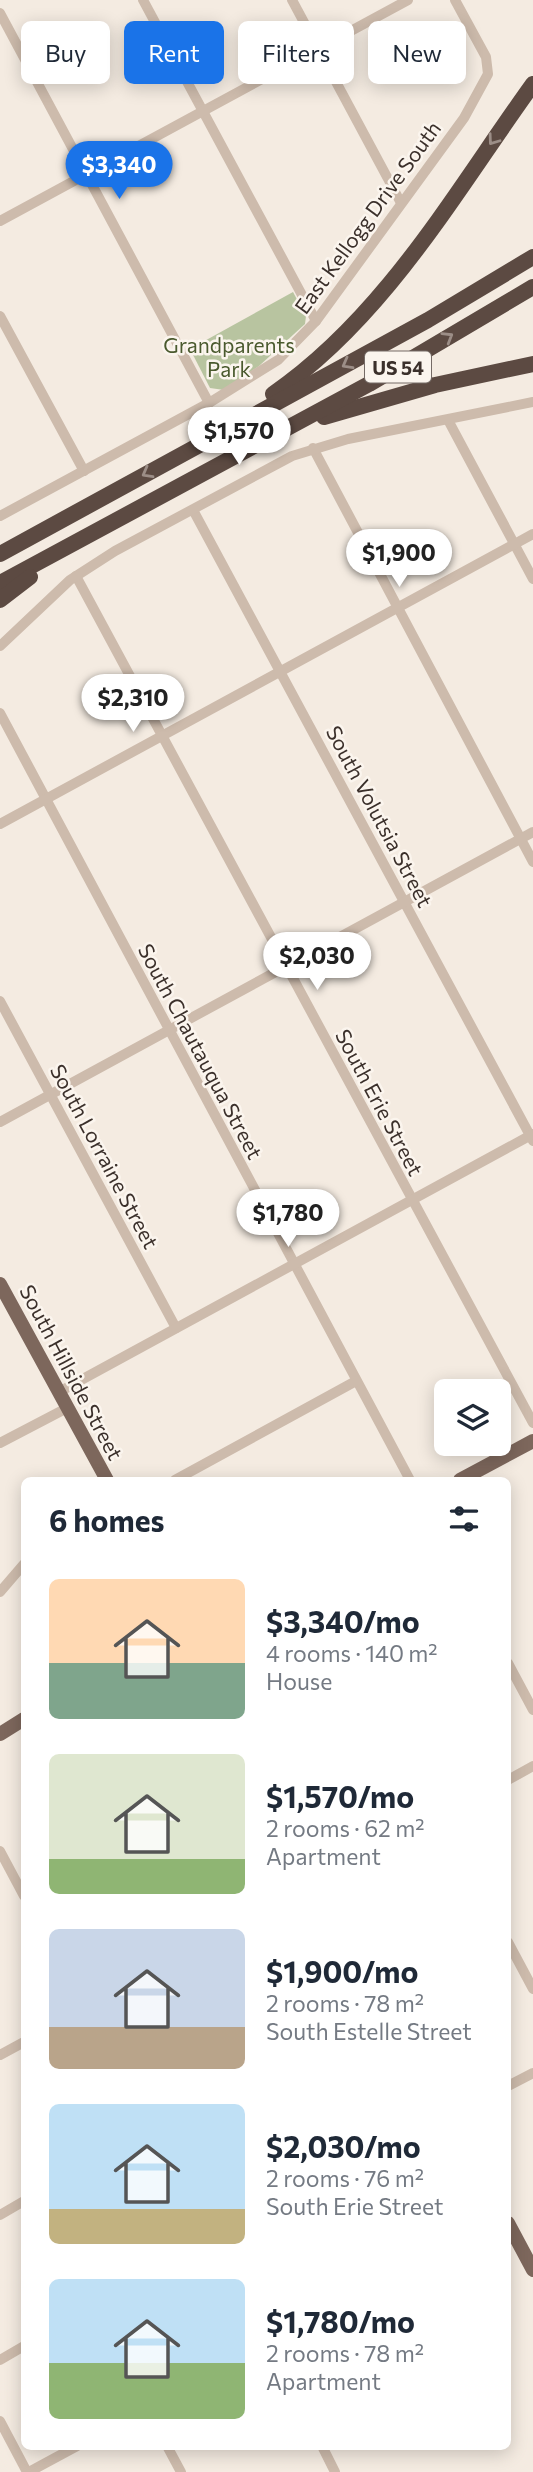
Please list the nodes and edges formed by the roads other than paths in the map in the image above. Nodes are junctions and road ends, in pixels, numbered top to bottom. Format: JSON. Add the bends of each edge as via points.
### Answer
{"nodes":[{"id":1,"x":142,"y":0,"type":"edge"},
{"id":2,"x":292,"y":0,"type":"edge"},
{"id":3,"x":408,"y":0,"type":"edge"},
{"id":4,"x":455,"y":0,"type":"edge"},
{"id":5,"x":0,"y":13,"type":"edge"},
{"id":6,"x":303,"y":21,"type":"edge"},
{"id":7,"x":354,"y":29,"type":"edge"},
{"id":8,"x":253,"y":84,"type":"edge"},
{"id":9,"x":337,"y":84,"type":"edge"},
{"id":10,"x":533,"y":84,"type":"edge"},
{"id":11,"x":203,"y":111,"type":"junction"},
{"id":12,"x":87,"y":174,"type":"junction"},
{"id":13,"x":401,"y":203,"type":"junction"},
{"id":14,"x":0,"y":221,"type":"edge"},
{"id":15,"x":533,"y":244,"type":"edge"},
{"id":16,"x":533,"y":257,"type":"edge"},
{"id":17,"x":533,"y":287,"type":"edge"},
{"id":18,"x":0,"y":316,"type":"edge"},
{"id":19,"x":428,"y":320,"type":"junction"},
{"id":20,"x":316,"y":321,"type":"junction"},
{"id":21,"x":533,"y":364,"type":"edge"},
{"id":22,"x":533,"y":402,"type":"edge"},
{"id":23,"x":209,"y":403,"type":"junction"},
{"id":24,"x":449,"y":420,"type":"junction"},
{"id":25,"x":216,"y":435,"type":"junction"},
{"id":26,"x":260,"y":443,"type":"junction"},
{"id":27,"x":313,"y":448,"type":"junction"},
{"id":28,"x":84,"y":471,"type":"junction"},
{"id":29,"x":193,"y":510,"type":"junction"},
{"id":30,"x":0,"y":516,"type":"edge"},
{"id":31,"x":96,"y":532,"type":"junction"},
{"id":32,"x":533,"y":534,"type":"edge"},
{"id":33,"x":514,"y":544,"type":"junction"},
{"id":34,"x":0,"y":554,"type":"edge"},
{"id":35,"x":76,"y":576,"type":"junction"},
{"id":36,"x":533,"y":579,"type":"edge"},
{"id":37,"x":0,"y":583,"type":"edge"},
{"id":38,"x":0,"y":600,"type":"edge"},
{"id":39,"x":397,"y":608,"type":"junction"},
{"id":40,"x":0,"y":646,"type":"edge"},
{"id":41,"x":281,"y":671,"type":"junction"},
{"id":42,"x":0,"y":713,"type":"edge"},
{"id":43,"x":162,"y":736,"type":"junction"},
{"id":44,"x":45,"y":800,"type":"junction"},
{"id":45,"x":0,"y":824,"type":"edge"},
{"id":46,"x":533,"y":832,"type":"edge"},
{"id":47,"x":520,"y":839,"type":"junction"},
{"id":48,"x":533,"y":862,"type":"edge"},
{"id":49,"x":405,"y":902,"type":"junction"},
{"id":50,"x":285,"y":966,"type":"junction"},
{"id":51,"x":0,"y":1001,"type":"edge"},
{"id":52,"x":168,"y":1031,"type":"junction"},
{"id":53,"x":50,"y":1095,"type":"junction"},
{"id":54,"x":0,"y":1122,"type":"edge"},
{"id":55,"x":532,"y":1137,"type":"edge"},
{"id":56,"x":412,"y":1200,"type":"junction"},
{"id":57,"x":293,"y":1264,"type":"junction"},
{"id":58,"x":0,"y":1284,"type":"edge"},
{"id":59,"x":176,"y":1328,"type":"junction"},
{"id":60,"x":356,"y":1381,"type":"junction"},
{"id":61,"x":59,"y":1392,"type":"junction"},
{"id":62,"x":67,"y":1408,"type":"junction"},
{"id":63,"x":533,"y":1423,"type":"edge"},
{"id":64,"x":533,"y":1441,"type":"edge"},
{"id":65,"x":0,"y":1443,"type":"edge"},
{"id":66,"x":105,"y":1477,"type":"edge"},
{"id":67,"x":180,"y":1477,"type":"edge"},
{"id":68,"x":408,"y":1477,"type":"edge"},
{"id":69,"x":466,"y":1477,"type":"edge"},
{"id":70,"x":21,"y":1567,"type":"edge"},
{"id":71,"x":0,"y":1591,"type":"edge"},
{"id":72,"x":511,"y":1669,"type":"edge"},
{"id":73,"x":533,"y":1710,"type":"edge"},
{"id":74,"x":21,"y":1721,"type":"edge"},
{"id":75,"x":0,"y":1734,"type":"edge"},
{"id":76,"x":533,"y":1766,"type":"edge"},
{"id":77,"x":511,"y":1778,"type":"edge"},
{"id":78,"x":0,"y":1851,"type":"edge"},
{"id":79,"x":21,"y":1879,"type":"edge"},
{"id":80,"x":511,"y":1948,"type":"edge"},
{"id":81,"x":533,"y":1989,"type":"edge"},
{"id":82,"x":21,"y":2044,"type":"edge"},
{"id":83,"x":0,"y":2055,"type":"edge"},
{"id":84,"x":533,"y":2073,"type":"edge"},
{"id":85,"x":511,"y":2085,"type":"edge"},
{"id":86,"x":21,"y":2203,"type":"edge"},
{"id":87,"x":0,"y":2215,"type":"edge"},
{"id":88,"x":511,"y":2229,"type":"edge"},
{"id":89,"x":533,"y":2270,"type":"edge"},
{"id":90,"x":21,"y":2348,"type":"edge"},
{"id":91,"x":0,"y":2360,"type":"edge"},
{"id":92,"x":0,"y":2421,"type":"edge"},
{"id":93,"x":69,"y":2450,"type":"edge"},
{"id":94,"x":169,"y":2450,"type":"edge"},
{"id":95,"x":324,"y":2450,"type":"edge"},
{"id":96,"x":28,"y":2472,"type":"edge"},
{"id":97,"x":181,"y":2472,"type":"edge"},
{"id":98,"x":335,"y":2472,"type":"edge"}],
"edges":[{"from":1,"to":11,"type":"street"},
{"from":2,"to":6,"type":"street"},
{"from":3,"to":7,"type":"street"},
{"from":4,"to":13,"type":"street","name":"East Kellogg Drive South","via":[[486,57],[487,81]]},
{"from":5,"to":12,"type":"street"},
{"from":8,"to":11,"type":"street"},
{"from":9,"to":13,"type":"street"},
{"from":10,"to":25,"type":"highway","one_way":true,"via":[[347,335],[307,370]]},
{"from":11,"to":12,"type":"street"},
{"from":11,"to":20,"type":"street"},
{"from":12,"to":14,"type":"street"},
{"from":12,"to":23,"type":"street"},
{"from":13,"to":20,"type":"street","name":"East Kellogg Drive South"},
{"from":15,"to":19,"type":"highway"},
{"from":16,"to":19,"type":"highway","number":"US 54"},
{"from":26,"to":17,"type":"highway","number":"US 54","one_way":true},
{"from":18,"to":28,"type":"street"},
{"from":19,"to":25,"type":"highway","number":"US 54","one_way":true},
{"from":20,"to":23,"type":"street","name":"East Kellogg Drive South","via":[[264,371]]},
{"from":21,"to":26,"type":"highway","via":[[331,414]]},
{"from":22,"to":24,"type":"street"},
{"from":23,"to":28,"type":"street","name":"East Kellogg Drive South"},
{"from":24,"to":27,"type":"street"},
{"from":24,"to":33,"type":"street"},
{"from":25,"to":34,"type":"highway","number":"US 54","one_way":true},
{"from":26,"to":31,"type":"highway","number":"US 54"},
{"from":27,"to":29,"type":"street"},
{"from":27,"to":39,"type":"street"},
{"from":28,"to":30,"type":"street","name":"East Kellogg Drive South"},
{"from":29,"to":35,"type":"street"},
{"from":29,"to":41,"type":"street","name":"South Volutsia Street"},
{"from":31,"to":37,"type":"highway","number":"US 54"},
{"from":31,"to":38,"type":"highway"},
{"from":32,"to":33,"type":"street"},
{"from":33,"to":36,"type":"street"},
{"from":33,"to":39,"type":"street"},
{"from":35,"to":40,"type":"street"},
{"from":35,"to":43,"type":"street","name":"South Erie Street"},
{"from":39,"to":41,"type":"street"},
{"from":39,"to":47,"type":"street"},
{"from":41,"to":43,"type":"street"},
{"from":41,"to":49,"type":"street","name":"South Volutsia Street"},
{"from":42,"to":44,"type":"street","name":"South Chautauqua Street"},
{"from":43,"to":44,"type":"street"},
{"from":43,"to":50,"type":"street","name":"South Erie Street"},
{"from":44,"to":45,"type":"street"},
{"from":44,"to":52,"type":"street","name":"South Chautauqua Street"},
{"from":46,"to":47,"type":"street"},
{"from":47,"to":48,"type":"street"},
{"from":47,"to":49,"type":"street"},
{"from":49,"to":50,"type":"street"},
{"from":49,"to":55,"type":"street","name":"South Volutsia Street"},
{"from":50,"to":52,"type":"street"},
{"from":50,"to":56,"type":"street","name":"South Erie Street"},
{"from":51,"to":53,"type":"street","name":"South Lorraine Street"},
{"from":52,"to":53,"type":"street"},
{"from":52,"to":57,"type":"street","name":"South Chautauqua Street"},
{"from":53,"to":54,"type":"street"},
{"from":53,"to":59,"type":"street","name":"South Lorraine Street"},
{"from":55,"to":56,"type":"street"},
{"from":56,"to":57,"type":"street"},
{"from":56,"to":63,"type":"street","name":"South Erie Street"},
{"from":57,"to":59,"type":"street"},
{"from":57,"to":60,"type":"street","name":"South Chautauqua Street"},
{"from":58,"to":61,"type":"main road","name":"South Hillside Street"},
{"from":59,"to":61,"type":"street"},
{"from":60,"to":67,"type":"street"},
{"from":60,"to":68,"type":"street","name":"South Chautauqua Street"},
{"from":61,"to":62,"type":"main road","name":"South Hillside Street"},
{"from":62,"to":65,"type":"street"},
{"from":62,"to":66,"type":"main road","name":"South Hillside Street"},
{"from":64,"to":69,"type":"main road"},
{"from":70,"to":71,"type":"street"},
{"from":72,"to":73,"type":"street"},
{"from":74,"to":75,"type":"main road"},
{"from":76,"to":77,"type":"street"},
{"from":78,"to":79,"type":"street"},
{"from":80,"to":81,"type":"street"},
{"from":82,"to":83,"type":"street"},
{"from":84,"to":85,"type":"street"},
{"from":86,"to":87,"type":"street"},
{"from":88,"to":89,"type":"main road"},
{"from":90,"to":91,"type":"street"},
{"from":92,"to":96,"type":"street"},
{"from":93,"to":96,"type":"street"},
{"from":94,"to":97,"type":"street"},
{"from":95,"to":98,"type":"street"}]}
